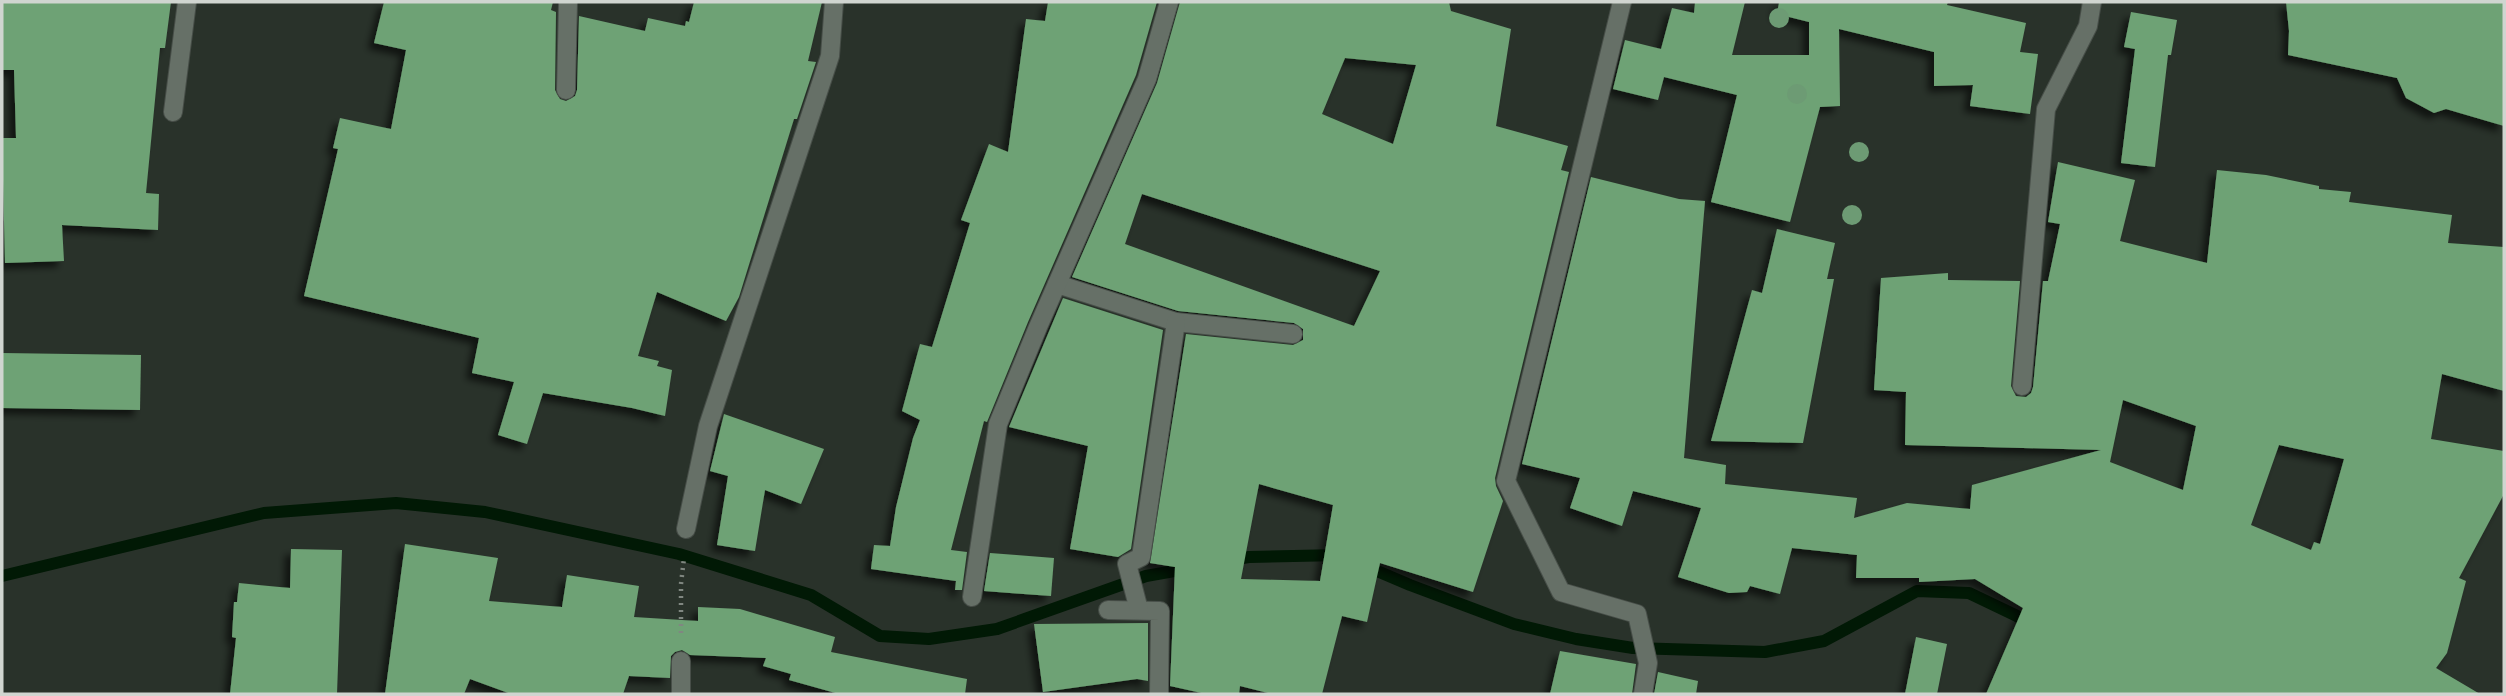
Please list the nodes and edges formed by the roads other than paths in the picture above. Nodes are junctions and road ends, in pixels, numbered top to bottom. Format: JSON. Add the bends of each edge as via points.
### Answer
{"nodes":[{"id":1,"x":187,"y":2,"type":"edge"},
{"id":2,"x":568,"y":2,"type":"edge"},
{"id":3,"x":834,"y":2,"type":"edge"},
{"id":4,"x":1169,"y":2,"type":"edge"},
{"id":5,"x":1622,"y":2,"type":"edge"},
{"id":6,"x":2092,"y":2,"type":"edge"},
{"id":7,"x":566,"y":90,"type":"dead end"},
{"id":8,"x":173,"y":112,"type":"dead end"},
{"id":9,"x":1057,"y":284,"type":"junction"},
{"id":10,"x":1176,"y":322,"type":"junction"},
{"id":11,"x":1293,"y":334,"type":"dead end"},
{"id":12,"x":2022,"y":386,"type":"dead end"},
{"id":13,"x":686,"y":529,"type":"dead end"},
{"id":14,"x":972,"y":597,"type":"dead end"},
{"id":15,"x":1137,"y":604,"type":"junction"},
{"id":16,"x":1108,"y":610,"type":"dead end"},
{"id":17,"x":681,"y":661,"type":"road end"},
{"id":18,"x":681,"y":694,"type":"edge"},
{"id":19,"x":1159,"y":694,"type":"edge"},
{"id":20,"x":1643,"y":694,"type":"edge"}],
"edges":[{"from":1,"to":8,"type":"street"},
{"from":2,"to":7,"type":"street"},
{"from":3,"to":13,"type":"street","via":[[830,56],[708,426]]},
{"from":4,"to":9,"type":"street","via":[[1147,79]]},
{"from":5,"to":20,"type":"street","via":[[1506,481],[1561,592],[1637,614],[1648,663]]},
{"from":6,"to":12,"type":"street","via":[[2088,26],[2046,109]]},
{"from":9,"to":10,"type":"street"},
{"from":9,"to":14,"type":"street","via":[[998,424]]},
{"from":10,"to":11,"type":"street"},
{"from":10,"to":15,"type":"street","via":[[1141,556],[1127,564]]},
{"from":15,"to":16,"type":"street"},
{"from":15,"to":19,"type":"street","via":[[1160,611]]},
{"from":17,"to":18,"type":"street"}]}
